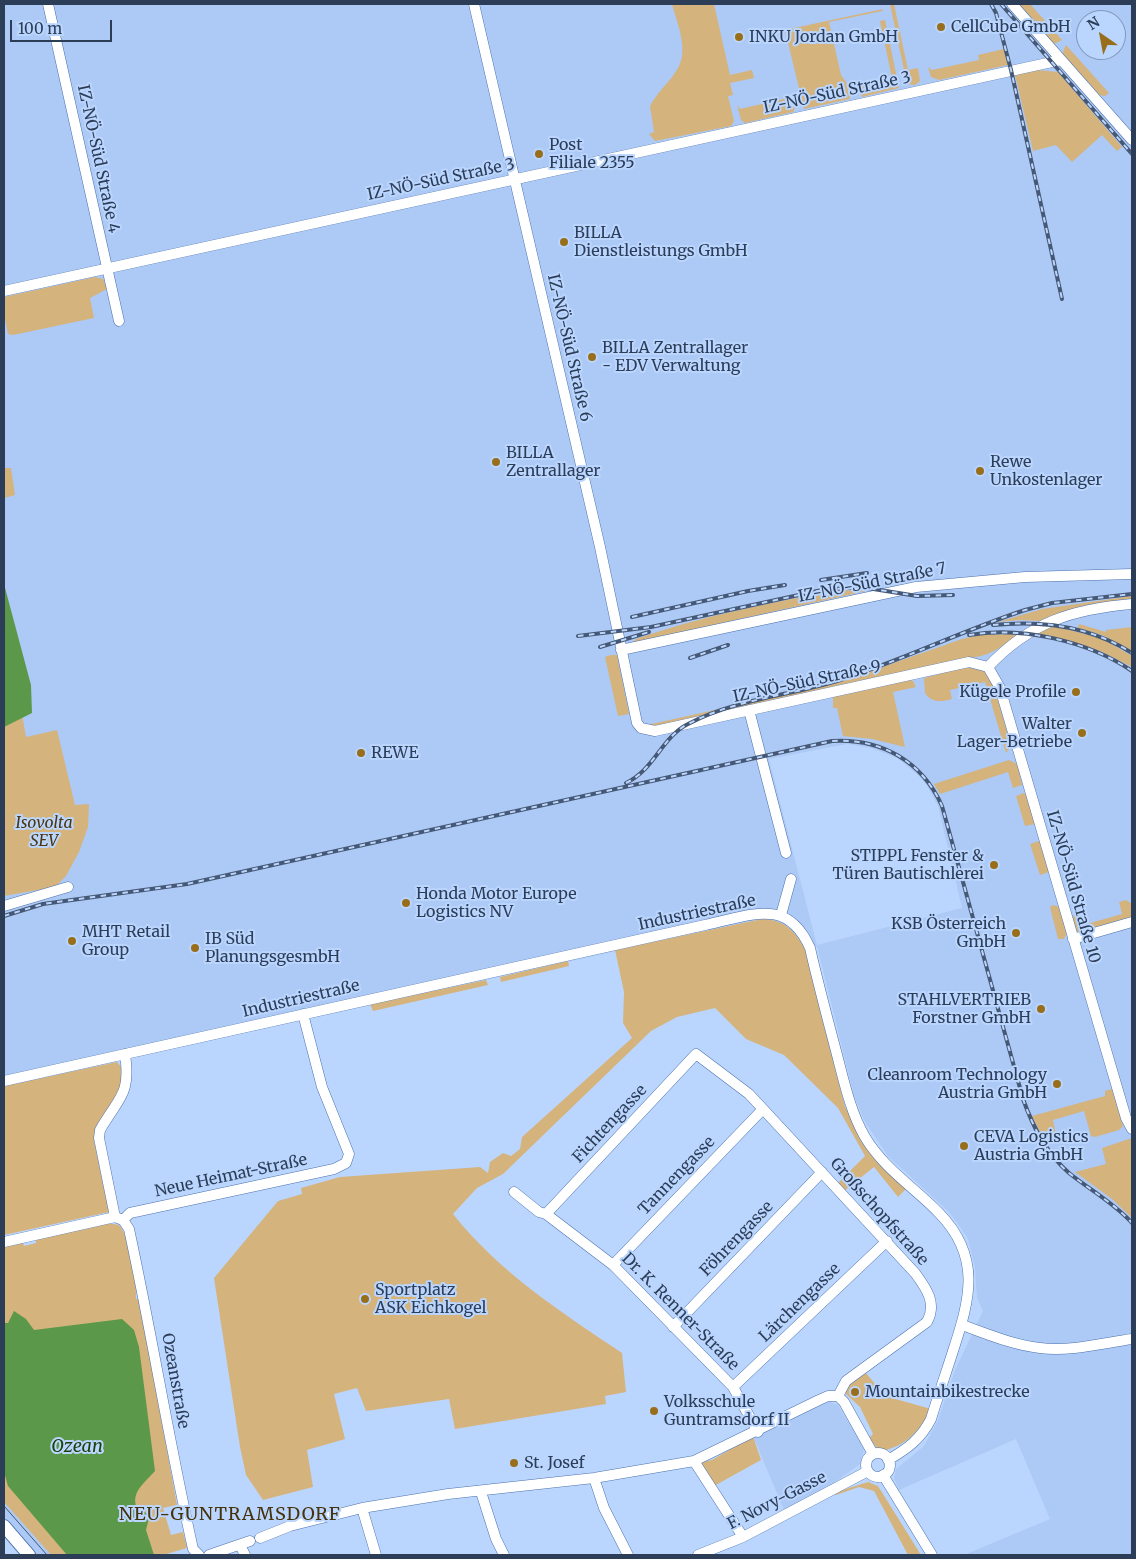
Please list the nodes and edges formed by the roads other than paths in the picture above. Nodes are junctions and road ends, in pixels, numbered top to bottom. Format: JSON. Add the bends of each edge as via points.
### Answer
{"nodes":[{"id":1,"x":48,"y":4,"type":"edge"},
{"id":2,"x":474,"y":4,"type":"edge"},
{"id":3,"x":1012,"y":4,"type":"edge"},
{"id":4,"x":1060,"y":60,"type":"junction"},
{"id":5,"x":1132,"y":140,"type":"edge"},
{"id":6,"x":516,"y":179,"type":"junction"},
{"id":7,"x":107,"y":268,"type":"junction"},
{"id":8,"x":4,"y":291,"type":"edge"},
{"id":9,"x":119,"y":321,"type":"dead end"},
{"id":10,"x":1132,"y":574,"type":"edge"},
{"id":11,"x":1132,"y":604,"type":"edge"},
{"id":12,"x":621,"y":650,"type":"junction"},
{"id":13,"x":984,"y":665,"type":"junction"},
{"id":14,"x":749,"y":710,"type":"junction"},
{"id":15,"x":641,"y":728,"type":"joint"},
{"id":16,"x":786,"y":853,"type":"dead end"},
{"id":17,"x":792,"y":879,"type":"dead end"},
{"id":18,"x":68,"y":887,"type":"dead end"},
{"id":19,"x":4,"y":906,"type":"edge"},
{"id":20,"x":781,"y":915,"type":"junction"},
{"id":21,"x":1132,"y":922,"type":"edge"},
{"id":22,"x":1073,"y":939,"type":"junction"},
{"id":23,"x":303,"y":1014,"type":"junction"},
{"id":24,"x":124,"y":1054,"type":"junction"},
{"id":25,"x":696,"y":1054,"type":"joint"},
{"id":26,"x":4,"y":1080,"type":"edge"},
{"id":27,"x":763,"y":1109,"type":"junction"},
{"id":28,"x":1131,"y":1128,"type":"edge"},
{"id":29,"x":822,"y":1172,"type":"junction"},
{"id":30,"x":514,"y":1192,"type":"dead end"},
{"id":31,"x":546,"y":1214,"type":"junction"},
{"id":32,"x":119,"y":1218,"type":"junction"},
{"id":33,"x":887,"y":1241,"type":"junction"},
{"id":34,"x":4,"y":1242,"type":"edge"},
{"id":35,"x":613,"y":1265,"type":"junction"},
{"id":36,"x":962,"y":1325,"type":"junction"},
{"id":37,"x":673,"y":1327,"type":"junction"},
{"id":38,"x":1132,"y":1339,"type":"edge"},
{"id":39,"x":733,"y":1387,"type":"junction"},
{"id":40,"x":838,"y":1396,"type":"junction"},
{"id":41,"x":758,"y":1432,"type":"junction"},
{"id":42,"x":873,"y":1454,"type":"junction"},
{"id":43,"x":888,"y":1460,"type":"junction"},
{"id":44,"x":694,"y":1461,"type":"junction"},
{"id":45,"x":868,"y":1471,"type":"junction"},
{"id":46,"x":883,"y":1476,"type":"junction"},
{"id":47,"x":594,"y":1478,"type":"junction"},
{"id":48,"x":481,"y":1492,"type":"junction"},
{"id":49,"x":362,"y":1508,"type":"junction"},
{"id":50,"x":4,"y":1526,"type":"edge"},
{"id":51,"x":743,"y":1537,"type":"junction"},
{"id":52,"x":246,"y":1548,"type":"edge"},
{"id":53,"x":928,"y":1554,"type":"edge"},
{"id":54,"x":29,"y":1555,"type":"edge"},
{"id":55,"x":198,"y":1555,"type":"edge"},
{"id":56,"x":209,"y":1555,"type":"edge"},
{"id":57,"x":376,"y":1555,"type":"edge"},
{"id":58,"x":504,"y":1555,"type":"edge"},
{"id":59,"x":628,"y":1555,"type":"edge"},
{"id":60,"x":698,"y":1555,"type":"edge"}],
"edges":[{"from":1,"to":7,"type":"street","name":"IZ-NÖ-Süd Straße 4"},
{"from":2,"to":6,"type":"street","name":"IZ-NÖ-Süd Straße 6"},
{"from":3,"to":4,"type":"street"},
{"from":4,"to":5,"type":"street"},
{"from":4,"to":6,"type":"street","name":"IZ-NÖ-Süd Straße 3"},
{"from":6,"to":7,"type":"street","name":"IZ-NÖ-Süd Straße 3"},
{"from":6,"to":12,"type":"street","name":"IZ-NÖ-Süd Straße 6"},
{"from":7,"to":8,"type":"street","name":"IZ-NÖ-Süd Straße 3"},
{"from":7,"to":9,"type":"street","name":"IZ-NÖ-Süd Straße 4"},
{"from":10,"to":12,"type":"street","name":"IZ-NÖ-Süd Straße 7","via":[[1026,577],[916,587]]},
{"from":11,"to":13,"type":"street","via":[[1105,606],[1052,619]]},
{"from":12,"to":15,"type":"street","name":"IZ-NÖ-Süd Straße 6","via":[[637,723]]},
{"from":13,"to":14,"type":"street","name":"IZ-NÖ-Süd Straße 9","via":[[969,662]]},
{"from":13,"to":22,"type":"street","name":"IZ-NÖ-Süd Straße 10","via":[[1000,688]]},
{"from":14,"to":15,"type":"street","name":"IZ-NÖ-Süd Straße 9","via":[[655,731]]},
{"from":14,"to":16,"type":"street"},
{"from":17,"to":20,"type":"street"},
{"from":18,"to":19,"type":"street"},
{"from":20,"to":23,"type":"street","name":"Industriestraße","via":[[766,913],[705,925]]},
{"from":20,"to":36,"type":"street","name":"Industriestraße","via":[[803,933],[810,948],[847,1093],[865,1137],[898,1177],[953,1229],[966,1255],[970,1291]]},
{"from":21,"to":22,"type":"street"},
{"from":22,"to":28,"type":"street","name":"IZ-NÖ-Süd Straße 10"},
{"from":23,"to":24,"type":"street","name":"Industriestraße"},
{"from":23,"to":32,"type":"street","name":"Neue Heimat-Straße","via":[[322,1087],[349,1154],[346,1163],[334,1169]]},
{"from":24,"to":26,"type":"street","name":"Industriestraße"},
{"from":24,"to":32,"type":"street","name":"Ozeanstraße","via":[[127,1084],[100,1130],[99,1138]]},
{"from":25,"to":27,"type":"street","name":"Großschopfstraße","via":[[749,1094]]},
{"from":25,"to":31,"type":"street","name":"Fichtengasse"},
{"from":27,"to":29,"type":"street","name":"Großschopfstraße"},
{"from":27,"to":35,"type":"street","name":"Tannengasse"},
{"from":29,"to":33,"type":"street","name":"Großschopfstraße"},
{"from":29,"to":37,"type":"street","name":"Föhrengasse"},
{"from":30,"to":31,"type":"street","name":"Dr. K. Renner-Straße"},
{"from":31,"to":35,"type":"street","name":"Dr. K. Renner-Straße"},
{"from":32,"to":34,"type":"street"},
{"from":32,"to":55,"type":"street","name":"Ozeanstraße","via":[[128,1229],[191,1540]]},
{"from":33,"to":39,"type":"street","name":"Lärchengasse"},
{"from":33,"to":40,"type":"street","name":"Großschopfstraße","via":[[924,1284],[932,1312],[927,1322],[846,1381]]},
{"from":35,"to":37,"type":"street","name":"Dr. K. Renner-Straße"},
{"from":36,"to":38,"type":"street","via":[[1040,1348],[1073,1348]]},
{"from":36,"to":43,"type":"street","name":"Industriestraße","via":[[925,1431]]},
{"from":37,"to":39,"type":"street","name":"Dr. K. Renner-Straße"},
{"from":39,"to":41,"type":"street","name":"Dr. K. Renner-Straße"},
{"from":40,"to":41,"type":"street","via":[[819,1400]]},
{"from":40,"to":42,"type":"street"},
{"from":41,"to":44,"type":"street"},
{"from":42,"to":43,"type":"street","via":[[882,1454]]},
{"from":42,"to":45,"type":"street","via":[[866,1462]]},
{"from":43,"to":46,"type":"street","via":[[889,1469]]},
{"from":44,"to":47,"type":"street"},
{"from":44,"to":51,"type":"street"},
{"from":45,"to":46,"type":"street","via":[[875,1476]]},
{"from":45,"to":51,"type":"street","name":"F. Novy-Gasse"},
{"from":46,"to":53,"type":"street"},
{"from":47,"to":48,"type":"street"},
{"from":47,"to":59,"type":"street","via":[[604,1508]]},
{"from":48,"to":49,"type":"street"},
{"from":48,"to":58,"type":"street"},
{"from":49,"to":52,"type":"street","via":[[290,1526]]},
{"from":49,"to":57,"type":"street"},
{"from":50,"to":54,"type":"main road"},
{"from":51,"to":60,"type":"street","name":"F. Novy-Gasse"},
{"from":52,"to":56,"type":"street"}]}
